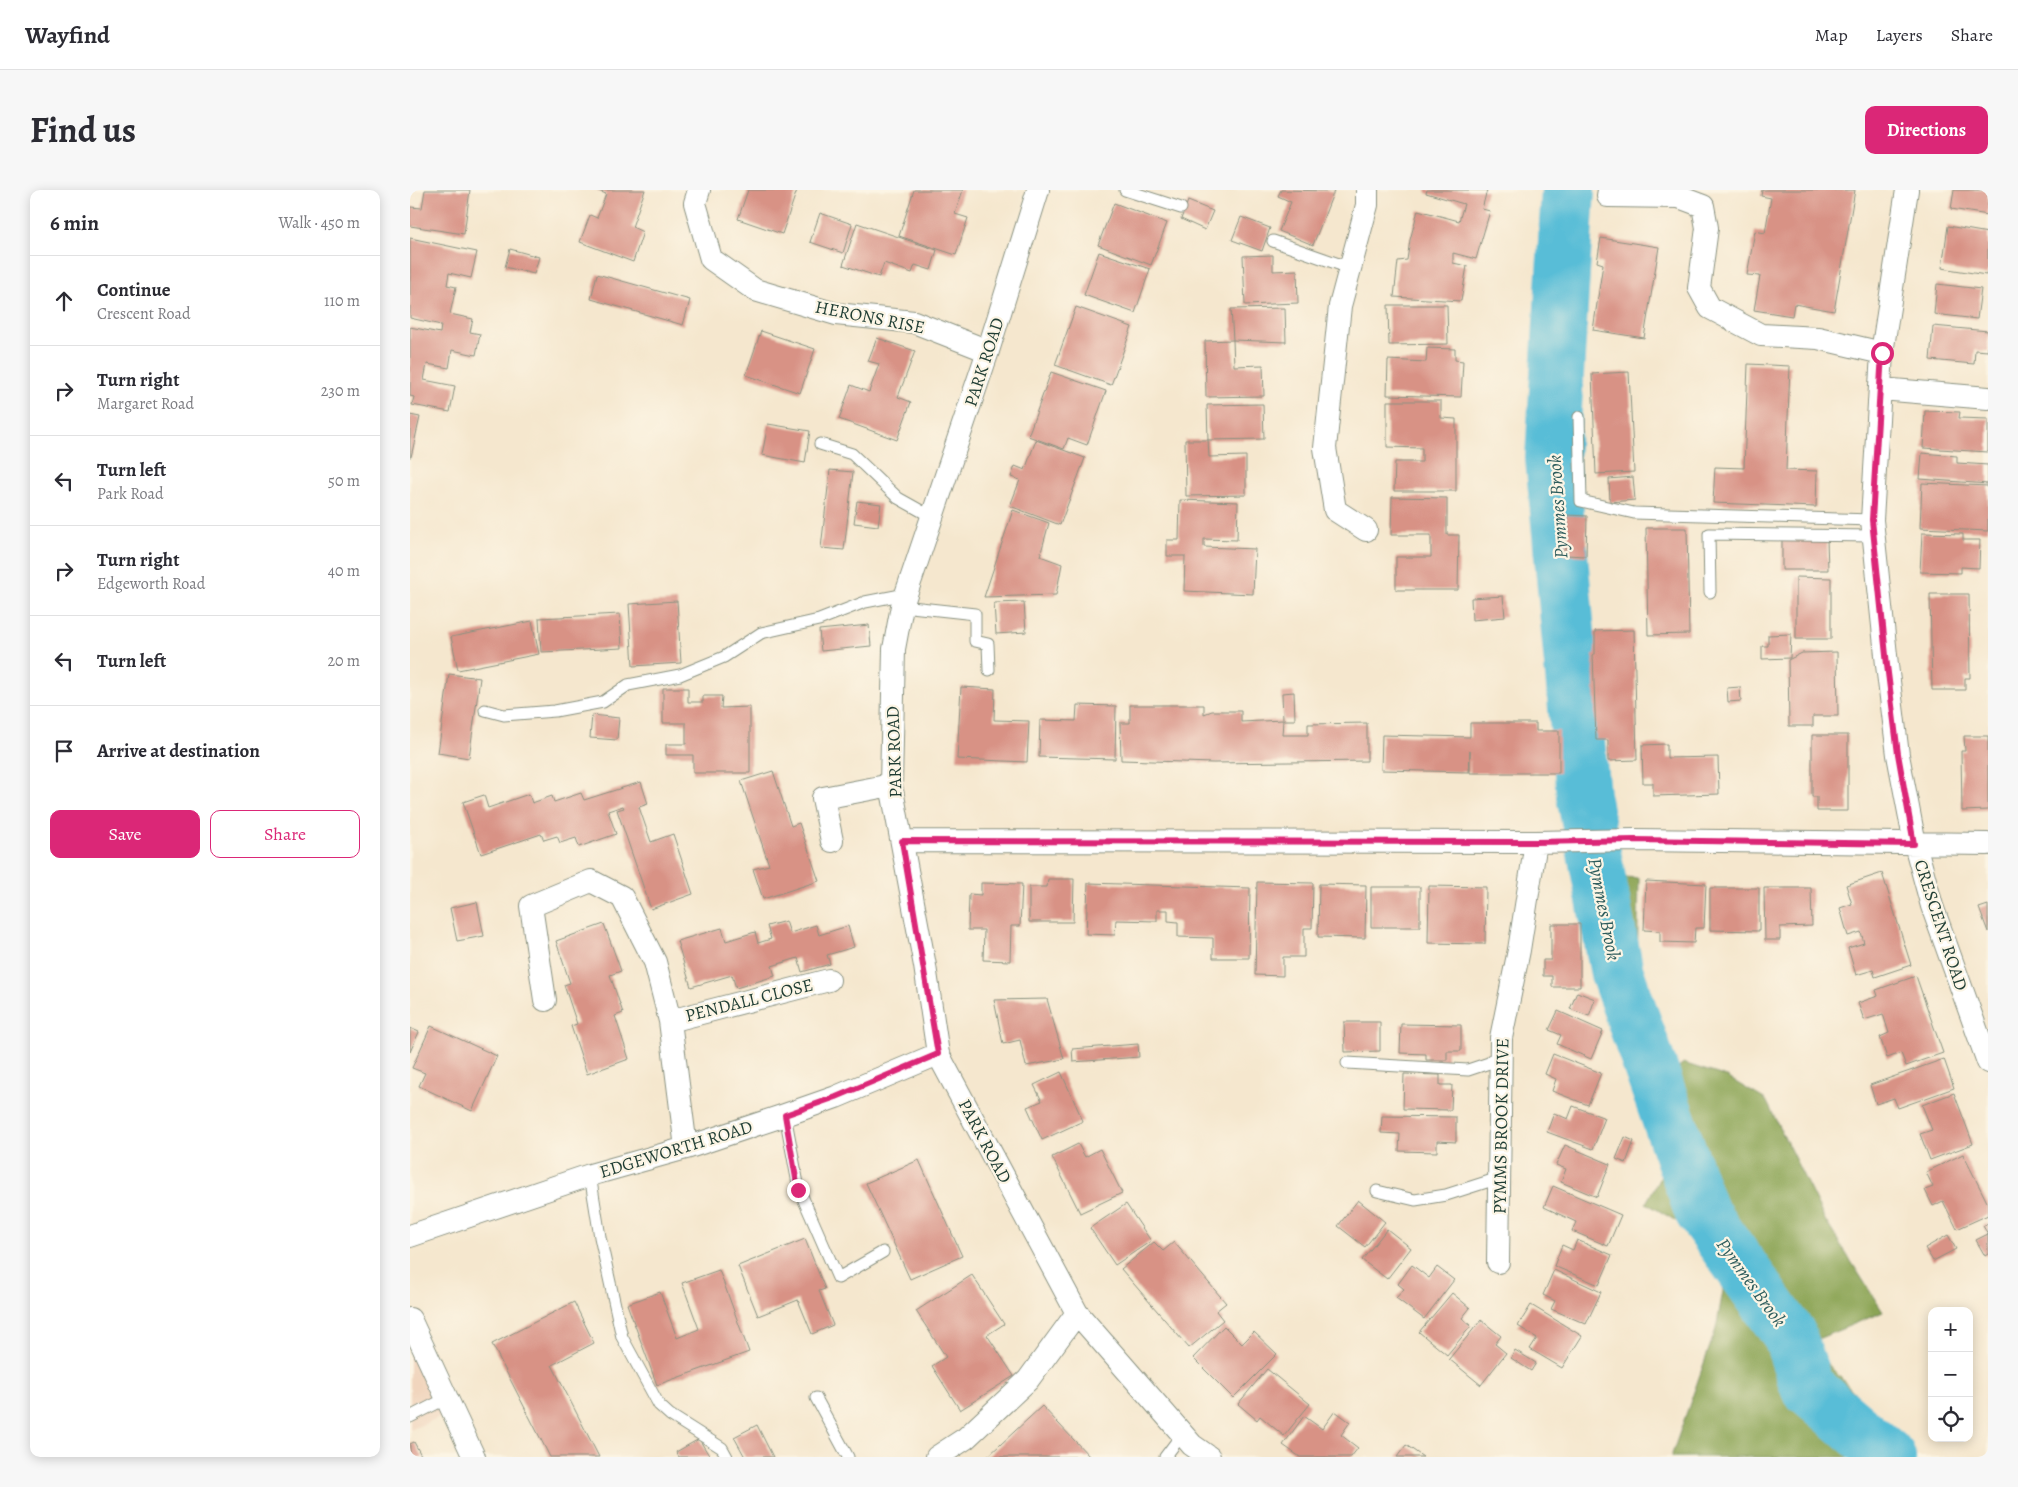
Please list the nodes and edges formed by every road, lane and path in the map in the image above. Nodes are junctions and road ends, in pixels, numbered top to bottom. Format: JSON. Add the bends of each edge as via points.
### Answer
{"nodes":[{"id":1,"x":699,"y":190,"type":"edge"},
{"id":2,"x":1038,"y":190,"type":"edge"},
{"id":3,"x":1126,"y":190,"type":"edge"},
{"id":4,"x":1366,"y":190,"type":"edge"},
{"id":5,"x":1609,"y":190,"type":"edge"},
{"id":6,"x":1907,"y":190,"type":"edge"},
{"id":7,"x":1181,"y":208,"type":"dead end"},
{"id":8,"x":1273,"y":241,"type":"dead end"},
{"id":9,"x":1350,"y":268,"type":"junction"},
{"id":10,"x":988,"y":351,"type":"junction"},
{"id":11,"x":1882,"y":353,"type":"junction"},
{"id":12,"x":1881,"y":390,"type":"junction"},
{"id":13,"x":1988,"y":398,"type":"edge"},
{"id":14,"x":1579,"y":417,"type":"dead end"},
{"id":15,"x":820,"y":444,"type":"dead end"},
{"id":16,"x":932,"y":516,"type":"junction"},
{"id":17,"x":1873,"y":528,"type":"junction"},
{"id":18,"x":1366,"y":530,"type":"dead end"},
{"id":19,"x":1710,"y":592,"type":"dead end"},
{"id":20,"x":904,"y":600,"type":"junction"},
{"id":21,"x":989,"y":670,"type":"dead end"},
{"id":22,"x":485,"y":710,"type":"dead end"},
{"id":23,"x":891,"y":785,"type":"junction"},
{"id":24,"x":832,"y":841,"type":"dead end"},
{"id":25,"x":902,"y":841,"type":"junction"},
{"id":26,"x":1536,"y":842,"type":"junction"},
{"id":27,"x":1914,"y":844,"type":"junction"},
{"id":28,"x":1988,"y":844,"type":"edge"},
{"id":29,"x":829,"y":980,"type":"dead end"},
{"id":30,"x":545,"y":1000,"type":"dead end"},
{"id":31,"x":670,"y":1020,"type":"junction"},
{"id":32,"x":1500,"y":1052,"type":"junction"},
{"id":33,"x":938,"y":1054,"type":"junction"},
{"id":34,"x":1988,"y":1062,"type":"edge"},
{"id":35,"x":1347,"y":1063,"type":"dead end"},
{"id":36,"x":785,"y":1115,"type":"junction"},
{"id":37,"x":686,"y":1148,"type":"junction"},
{"id":38,"x":590,"y":1174,"type":"junction"},
{"id":39,"x":1499,"y":1178,"type":"junction"},
{"id":40,"x":1377,"y":1190,"type":"dead end"},
{"id":41,"x":410,"y":1236,"type":"edge"},
{"id":42,"x":883,"y":1252,"type":"dead end"},
{"id":43,"x":1498,"y":1262,"type":"dead end"},
{"id":44,"x":1077,"y":1313,"type":"junction"},
{"id":45,"x":410,"y":1319,"type":"edge"},
{"id":46,"x":447,"y":1398,"type":"junction"},
{"id":47,"x":816,"y":1398,"type":"dead end"},
{"id":48,"x":410,"y":1417,"type":"edge"},
{"id":49,"x":1183,"y":1433,"type":"junction"},
{"id":50,"x":474,"y":1457,"type":"edge"},
{"id":51,"x":727,"y":1457,"type":"edge"},
{"id":52,"x":848,"y":1457,"type":"edge"},
{"id":53,"x":937,"y":1457,"type":"edge"},
{"id":54,"x":1165,"y":1457,"type":"edge"},
{"id":55,"x":1209,"y":1457,"type":"edge"}],
"edges":[{"from":1,"to":10,"type":"street","name":"HERONS RISE","via":[[695,203],[711,259],[754,290],[836,314],[914,322]]},
{"from":2,"to":10,"type":"street","name":"PARK ROAD"},
{"from":3,"to":7,"type":"lane"},
{"from":4,"to":9,"type":"street","via":[[1367,204]]},
{"from":5,"to":11,"type":"street","via":[[1608,196],[1679,197],[1703,206],[1707,228],[1699,288],[1710,308],[1761,335],[1818,338]]},
{"from":6,"to":11,"type":"street","name":"CRESCENT ROAD"},
{"from":8,"to":9,"type":"lane"},
{"from":9,"to":18,"type":"street","via":[[1340,306],[1325,448],[1335,510]]},
{"from":10,"to":16,"type":"street","name":"PARK ROAD"},
{"from":11,"to":12,"type":"street","name":"CRESCENT ROAD"},
{"from":12,"to":13,"type":"street"},
{"from":12,"to":17,"type":"street","name":"CRESCENT ROAD"},
{"from":14,"to":17,"type":"lane","via":[[1581,501],[1634,513]]},
{"from":15,"to":16,"type":"lane","via":[[852,454],[898,498]]},
{"from":16,"to":20,"type":"street","name":"PARK ROAD"},
{"from":17,"to":19,"type":"lane","via":[[1709,534]]},
{"from":17,"to":27,"type":"street","name":"CRESCENT ROAD","via":[[1898,754]]},
{"from":20,"to":21,"type":"lane","via":[[976,614],[975,641],[988,644]]},
{"from":20,"to":22,"type":"lane","via":[[865,602],[819,620],[761,633],[724,656],[680,675],[628,686],[603,702],[556,711],[504,715]]},
{"from":20,"to":23,"type":"street","name":"PARK ROAD","via":[[894,649]]},
{"from":23,"to":24,"type":"street","via":[[823,798]]},
{"from":23,"to":25,"type":"street","name":"PARK ROAD"},
{"from":25,"to":26,"type":"street"},
{"from":25,"to":33,"type":"street","name":"PARK ROAD"},
{"from":26,"to":27,"type":"street","via":[[1634,840]]},
{"from":26,"to":32,"type":"street","name":"PYMMS BROOK DRIVE"},
{"from":27,"to":28,"type":"street"},
{"from":27,"to":34,"type":"street","name":"CRESCENT ROAD","via":[[1932,906]]},
{"from":29,"to":31,"type":"street","name":"PENDALL CLOSE"},
{"from":30,"to":31,"type":"street","name":"PENDALL CLOSE","via":[[531,906],[591,882],[622,897],[655,962]]},
{"from":31,"to":37,"type":"street","name":"PENDALL CLOSE"},
{"from":32,"to":35,"type":"lane","via":[[1488,1063],[1468,1070]]},
{"from":32,"to":39,"type":"street","name":"PYMMS BROOK DRIVE"},
{"from":33,"to":36,"type":"street","name":"EDGEWORTH ROAD"},
{"from":33,"to":44,"type":"street","name":"PARK ROAD"},
{"from":36,"to":37,"type":"street","name":"EDGEWORTH ROAD"},
{"from":36,"to":42,"type":"lane","via":[[798,1190],[838,1278]]},
{"from":37,"to":38,"type":"street","name":"EDGEWORTH ROAD"},
{"from":38,"to":41,"type":"street","name":"EDGEWORTH ROAD"},
{"from":38,"to":51,"type":"lane","via":[[622,1337],[659,1405],[722,1448]]},
{"from":39,"to":40,"type":"lane","via":[[1446,1195],[1415,1200]]},
{"from":39,"to":43,"type":"street","name":"PYMMS BROOK DRIVE"},
{"from":44,"to":49,"type":"street","name":"PARK ROAD"},
{"from":44,"to":53,"type":"street","via":[[1028,1380],[966,1438]]},
{"from":45,"to":46,"type":"street"},
{"from":46,"to":48,"type":"lane"},
{"from":46,"to":50,"type":"street"},
{"from":47,"to":52,"type":"lane"},
{"from":49,"to":54,"type":"lane"},
{"from":49,"to":55,"type":"street","name":"PARK ROAD","via":[[1192,1445]]}]}
